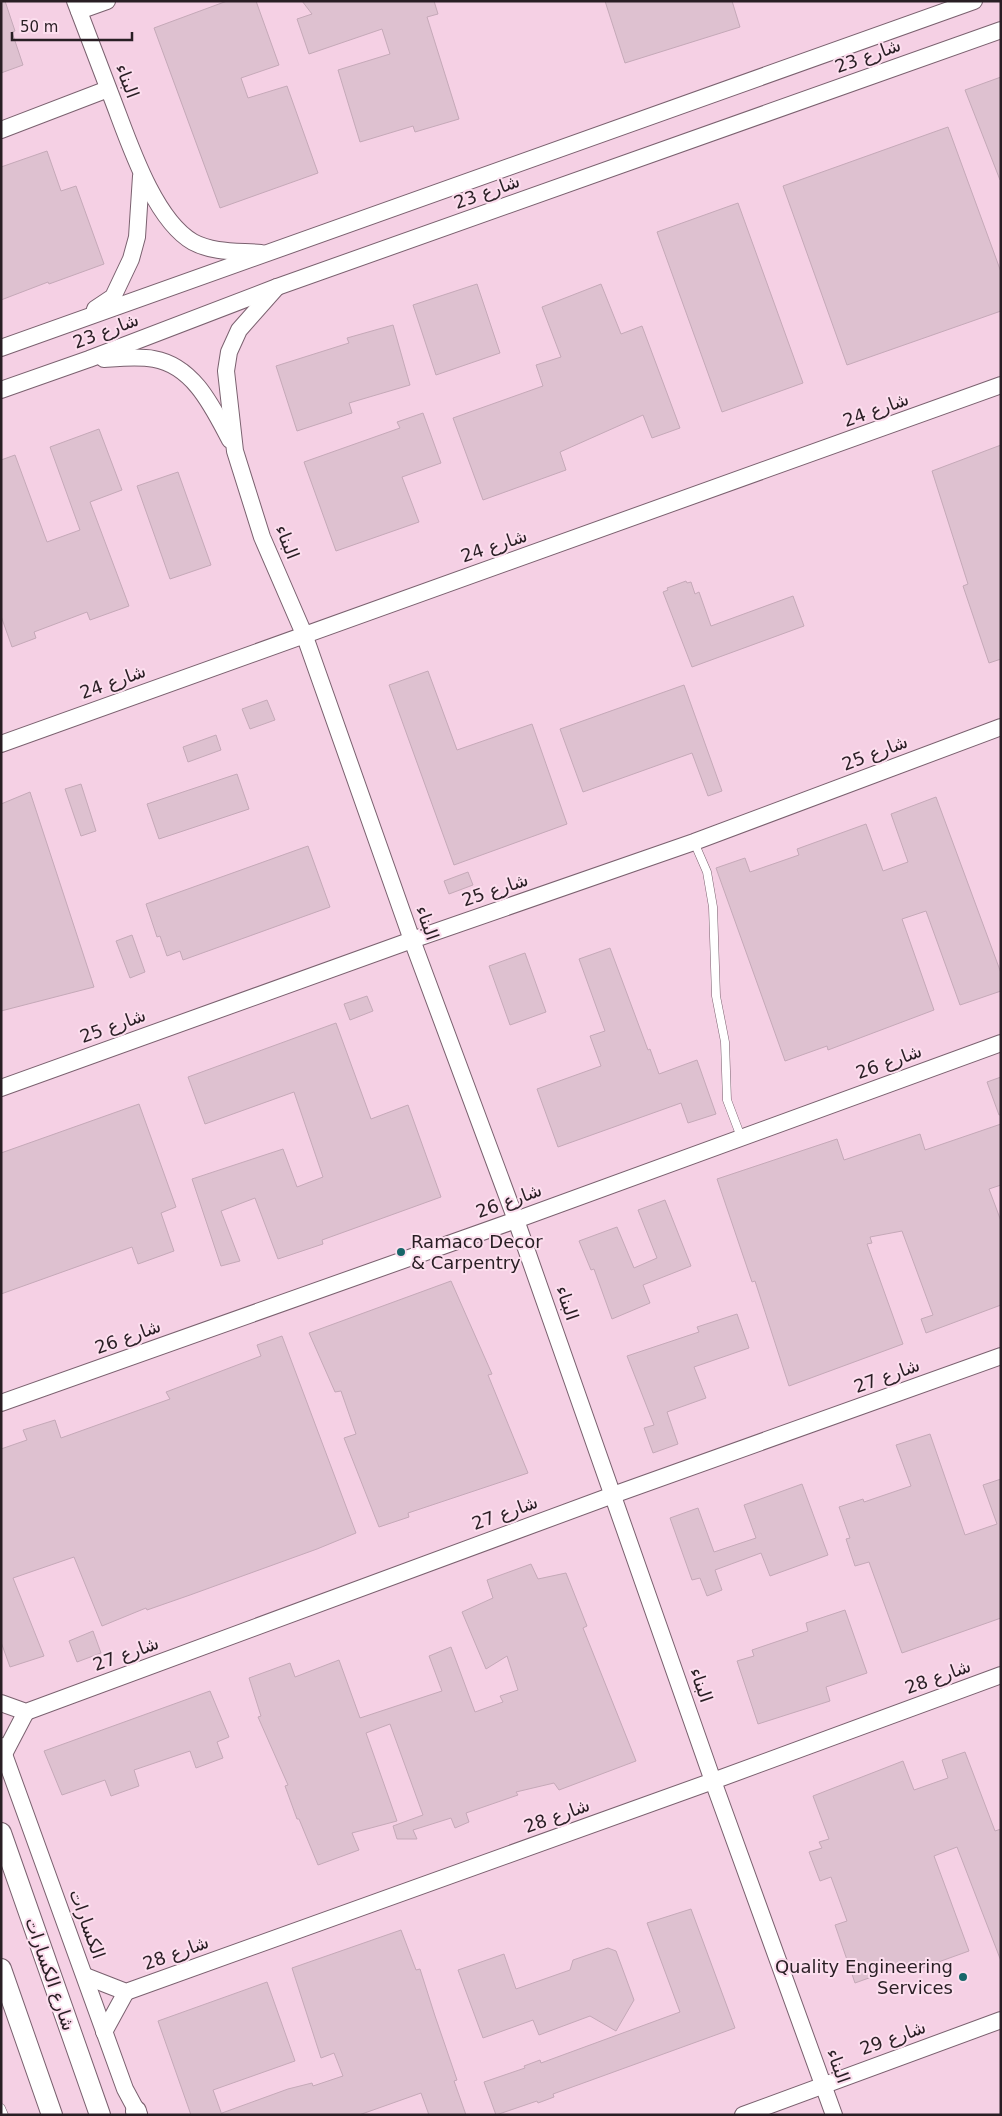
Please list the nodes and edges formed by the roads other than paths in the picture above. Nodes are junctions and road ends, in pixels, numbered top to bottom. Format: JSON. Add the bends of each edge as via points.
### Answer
{"nodes":[{"id":1,"x":107,"y":1,"type":"edge"},
{"id":2,"x":974,"y":1,"type":"edge"},
{"id":3,"x":77,"y":6,"type":"edge"},
{"id":4,"x":996,"y":34,"type":"edge"},
{"id":5,"x":108,"y":89,"type":"junction"},
{"id":6,"x":1,"y":130,"type":"edge"},
{"id":7,"x":142,"y":176,"type":"junction"},
{"id":8,"x":267,"y":253,"type":"junction"},
{"id":9,"x":277,"y":287,"type":"junction"},
{"id":10,"x":75,"y":322,"type":"junction"},
{"id":11,"x":1,"y":348,"type":"edge"},
{"id":12,"x":89,"y":359,"type":"junction"},
{"id":13,"x":1001,"y":386,"type":"edge"},
{"id":14,"x":1,"y":390,"type":"edge"},
{"id":15,"x":235,"y":451,"type":"junction"},
{"id":16,"x":304,"y":634,"type":"junction"},
{"id":17,"x":1001,"y":727,"type":"edge"},
{"id":18,"x":1,"y":744,"type":"edge"},
{"id":19,"x":694,"y":842,"type":"junction"},
{"id":20,"x":412,"y":940,"type":"junction"},
{"id":21,"x":1001,"y":1043,"type":"edge"},
{"id":22,"x":1,"y":1088,"type":"edge"},
{"id":23,"x":741,"y":1137,"type":"junction"},
{"id":24,"x":516,"y":1220,"type":"junction"},
{"id":25,"x":1001,"y":1356,"type":"edge"},
{"id":26,"x":1,"y":1403,"type":"edge"},
{"id":27,"x":613,"y":1495,"type":"junction"},
{"id":28,"x":1001,"y":1675,"type":"edge"},
{"id":29,"x":1,"y":1702,"type":"edge"},
{"id":30,"x":26,"y":1712,"type":"junction"},
{"id":31,"x":3,"y":1750,"type":"edge"},
{"id":32,"x":713,"y":1781,"type":"junction"},
{"id":33,"x":1,"y":1833,"type":"edge"},
{"id":34,"x":1,"y":1969,"type":"edge"},
{"id":35,"x":85,"y":1976,"type":"junction"},
{"id":36,"x":126,"y":1992,"type":"junction"},
{"id":37,"x":1001,"y":2020,"type":"edge"},
{"id":38,"x":104,"y":2032,"type":"junction"},
{"id":39,"x":823,"y":2085,"type":"junction"},
{"id":40,"x":1,"y":2108,"type":"edge"},
{"id":41,"x":137,"y":2114,"type":"edge"},
{"id":42,"x":4,"y":2115,"type":"edge"},
{"id":43,"x":52,"y":2115,"type":"edge"},
{"id":44,"x":100,"y":2115,"type":"edge"},
{"id":45,"x":743,"y":2115,"type":"edge"},
{"id":46,"x":834,"y":2115,"type":"edge"}],
"edges":[{"from":1,"to":3,"type":"street"},
{"from":2,"to":8,"type":"street","name":"شارع 23"},
{"from":3,"to":5,"type":"street","name":"البناء"},
{"from":4,"to":9,"type":"street","name":"شارع 23"},
{"from":5,"to":6,"type":"street"},
{"from":5,"to":7,"type":"street","name":"البناء"},
{"from":7,"to":8,"type":"street","name":"البناء","via":[[169,219],[193,242],[216,250]]},
{"from":7,"to":10,"type":"street","name":"البناء","via":[[137,237],[124,277],[113,298]]},
{"from":8,"to":10,"type":"street","name":"شارع 23"},
{"from":9,"to":12,"type":"street","name":"شارع 23"},
{"from":9,"to":15,"type":"street","name":"البناء","via":[[239,330],[229,352],[226,371]]},
{"from":10,"to":11,"type":"street","name":"شارع 23"},
{"from":12,"to":14,"type":"street","name":"شارع 23"},
{"from":12,"to":15,"type":"street","name":"البناء","via":[[155,359],[184,371],[211,404]]},
{"from":13,"to":16,"type":"street","name":"شارع 24"},
{"from":15,"to":16,"type":"street","name":"البناء","via":[[262,538]]},
{"from":16,"to":18,"type":"street","name":"شارع 24"},
{"from":16,"to":20,"type":"street","name":"البناء"},
{"from":17,"to":19,"type":"street","name":"شارع 25"},
{"from":19,"to":20,"type":"street","name":"شارع 25"},
{"from":19,"to":23,"type":"lane","via":[[707,872],[713,907],[716,996],[725,1042],[728,1100]]},
{"from":20,"to":22,"type":"street","name":"شارع 25"},
{"from":20,"to":24,"type":"street","name":"البناء"},
{"from":21,"to":23,"type":"street","name":"شارع 26"},
{"from":23,"to":24,"type":"street","name":"شارع 26"},
{"from":24,"to":26,"type":"street","name":"شارع 26"},
{"from":24,"to":27,"type":"street","name":"البناء"},
{"from":25,"to":27,"type":"street","name":"شارع 27"},
{"from":27,"to":30,"type":"street","name":"شارع 27"},
{"from":27,"to":32,"type":"street","name":"البناء"},
{"from":28,"to":32,"type":"street","name":"شارع 28"},
{"from":29,"to":30,"type":"street"},
{"from":30,"to":31,"type":"street"},
{"from":31,"to":35,"type":"street","name":"الكسارات"},
{"from":32,"to":36,"type":"street","name":"شارع 28"},
{"from":32,"to":39,"type":"street","name":"البناء"},
{"from":33,"to":44,"type":"street","name":"شارع الكسارات"},
{"from":34,"to":43,"type":"street"},
{"from":35,"to":36,"type":"street"},
{"from":35,"to":38,"type":"street","name":"الكسارات"},
{"from":36,"to":38,"type":"street"},
{"from":37,"to":39,"type":"street","name":"شارع 29"},
{"from":38,"to":41,"type":"street","name":"الكسارات"},
{"from":39,"to":45,"type":"street","name":"شارع 29"},
{"from":39,"to":46,"type":"street","name":"البناء"},
{"from":40,"to":42,"type":"lane"}]}
